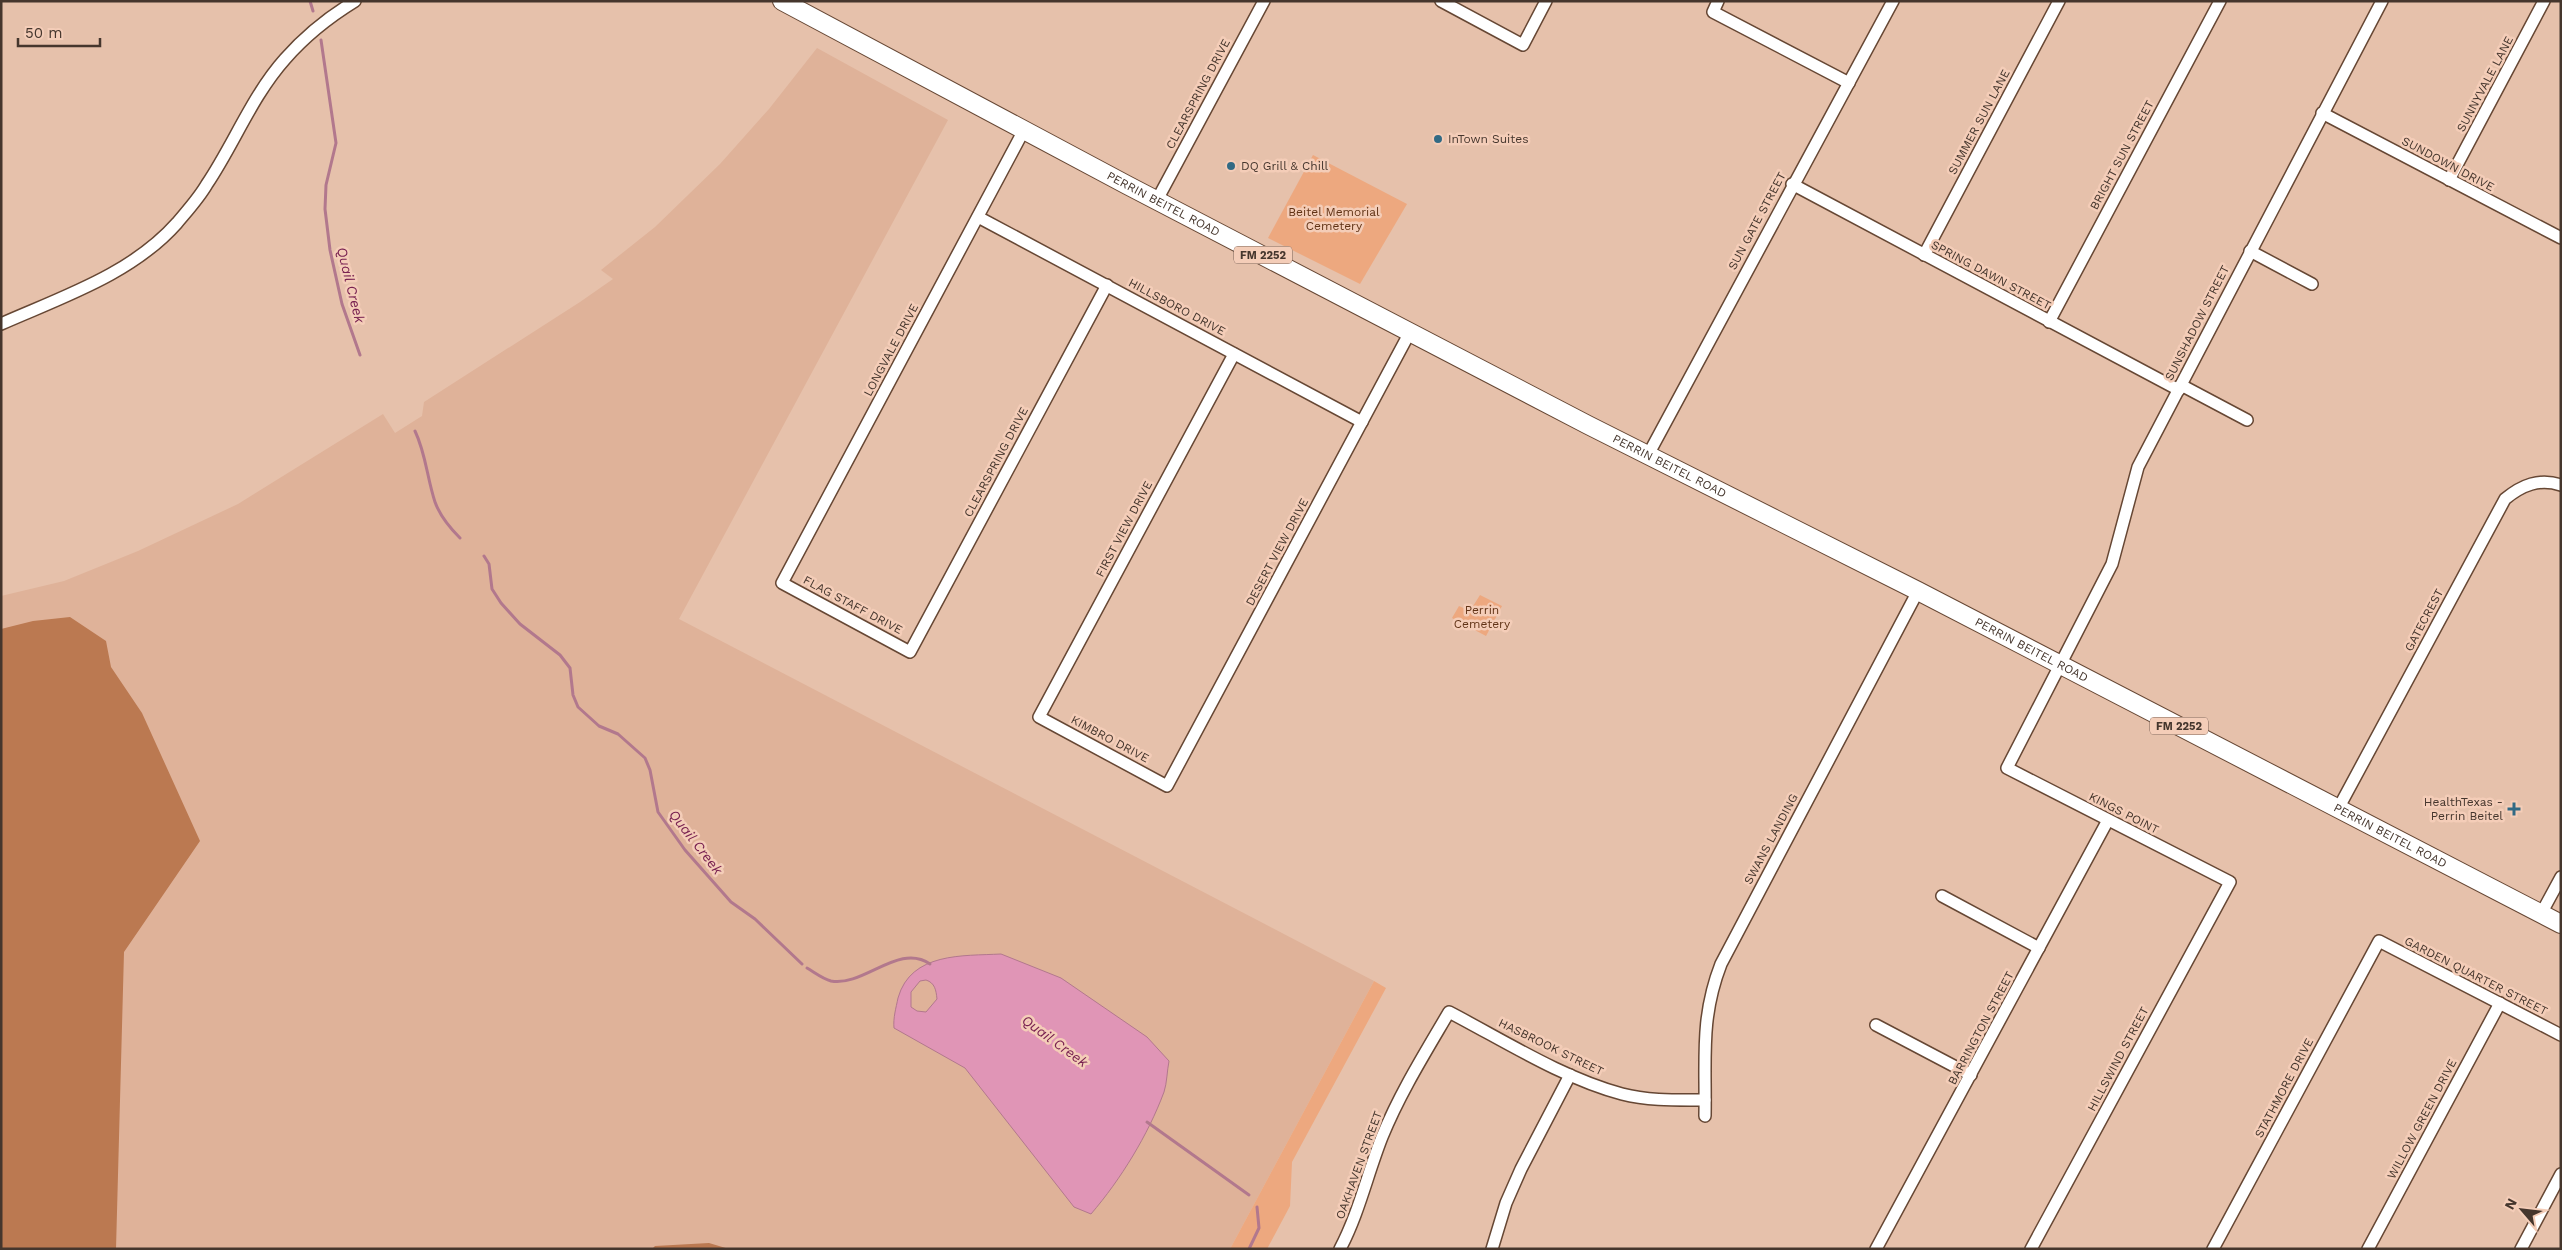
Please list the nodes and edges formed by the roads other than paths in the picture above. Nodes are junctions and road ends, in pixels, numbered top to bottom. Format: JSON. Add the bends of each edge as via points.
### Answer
{"nodes":[{"id":1,"x":355,"y":1,"type":"edge"},
{"id":2,"x":782,"y":1,"type":"edge"},
{"id":3,"x":1264,"y":1,"type":"edge"},
{"id":4,"x":1442,"y":1,"type":"edge"},
{"id":5,"x":1546,"y":1,"type":"edge"},
{"id":6,"x":1892,"y":1,"type":"edge"},
{"id":7,"x":2059,"y":1,"type":"edge"},
{"id":8,"x":2220,"y":1,"type":"edge"},
{"id":9,"x":2382,"y":1,"type":"edge"},
{"id":10,"x":2544,"y":1,"type":"edge"},
{"id":11,"x":1716,"y":6,"type":"edge"},
{"id":12,"x":1849,"y":83,"type":"junction"},
{"id":13,"x":2322,"y":113,"type":"junction"},
{"id":14,"x":1024,"y":130,"type":"junction"},
{"id":15,"x":2449,"y":180,"type":"junction"},
{"id":16,"x":1792,"y":184,"type":"junction"},
{"id":17,"x":1157,"y":200,"type":"junction"},
{"id":18,"x":978,"y":217,"type":"junction"},
{"id":19,"x":2561,"y":238,"type":"edge"},
{"id":20,"x":2250,"y":251,"type":"junction"},
{"id":21,"x":1924,"y":255,"type":"junction"},
{"id":22,"x":2312,"y":284,"type":"dead end"},
{"id":23,"x":1106,"y":286,"type":"junction"},
{"id":24,"x":2049,"y":322,"type":"junction"},
{"id":25,"x":1,"y":324,"type":"edge"},
{"id":26,"x":1410,"y":332,"type":"junction"},
{"id":27,"x":1234,"y":354,"type":"junction"},
{"id":28,"x":2180,"y":387,"type":"junction"},
{"id":29,"x":2247,"y":420,"type":"dead end"},
{"id":30,"x":1362,"y":422,"type":"junction"},
{"id":31,"x":1648,"y":455,"type":"junction"},
{"id":32,"x":2561,"y":484,"type":"edge"},
{"id":33,"x":782,"y":583,"type":"joint"},
{"id":34,"x":1918,"y":591,"type":"junction"},
{"id":35,"x":910,"y":652,"type":"joint"},
{"id":36,"x":2059,"y":665,"type":"junction"},
{"id":37,"x":1039,"y":717,"type":"joint"},
{"id":38,"x":2007,"y":768,"type":"joint"},
{"id":39,"x":1168,"y":786,"type":"joint"},
{"id":40,"x":2338,"y":808,"type":"junction"},
{"id":41,"x":2108,"y":820,"type":"junction"},
{"id":42,"x":2561,"y":877,"type":"edge"},
{"id":43,"x":2230,"y":882,"type":"joint"},
{"id":44,"x":1942,"y":896,"type":"dead end"},
{"id":45,"x":2541,"y":914,"type":"junction"},
{"id":46,"x":2561,"y":924,"type":"edge"},
{"id":47,"x":2379,"y":941,"type":"joint"},
{"id":48,"x":2039,"y":948,"type":"junction"},
{"id":49,"x":2500,"y":1003,"type":"junction"},
{"id":50,"x":1449,"y":1012,"type":"joint"},
{"id":51,"x":1876,"y":1025,"type":"dead end"},
{"id":52,"x":2561,"y":1035,"type":"edge"},
{"id":53,"x":1570,"y":1075,"type":"junction"},
{"id":54,"x":1971,"y":1075,"type":"junction"},
{"id":55,"x":1705,"y":1100,"type":"junction"},
{"id":56,"x":1705,"y":1116,"type":"dead end"},
{"id":57,"x":2561,"y":1174,"type":"edge"},
{"id":58,"x":1340,"y":1249,"type":"edge"},
{"id":59,"x":1492,"y":1249,"type":"edge"},
{"id":60,"x":1876,"y":1249,"type":"edge"},
{"id":61,"x":2031,"y":1249,"type":"edge"},
{"id":62,"x":2214,"y":1249,"type":"edge"},
{"id":63,"x":2368,"y":1249,"type":"edge"},
{"id":64,"x":2521,"y":1249,"type":"edge"}],
"edges":[{"from":1,"to":25,"type":"street","via":[[329,17],[284,60],[247,114],[207,185],[156,243],[117,270]]},
{"from":2,"to":14,"type":"main road","name":"PERRIN BEITEL ROAD","number":"FM 2252"},
{"from":3,"to":17,"type":"street","name":"CLEARSPRING DRIVE"},
{"from":4,"to":5,"type":"street","via":[[1523,45]]},
{"from":6,"to":12,"type":"street","name":"SUN GATE STREET"},
{"from":7,"to":21,"type":"street","name":"SUMMER SUN LANE"},
{"from":8,"to":24,"type":"street","name":"BRIGHT SUN STREET"},
{"from":9,"to":13,"type":"street","name":"SUNSHADOW STREET"},
{"from":10,"to":15,"type":"street","name":"SUNNYVALE LANE"},
{"from":11,"to":12,"type":"street"},
{"from":12,"to":16,"type":"street","name":"SUN GATE STREET"},
{"from":13,"to":15,"type":"street","name":"SUNDOWN DRIVE"},
{"from":13,"to":20,"type":"street","name":"SUNSHADOW STREET"},
{"from":14,"to":17,"type":"main road","name":"PERRIN BEITEL ROAD","number":"FM 2252"},
{"from":14,"to":18,"type":"street","name":"LONGVALE DRIVE"},
{"from":15,"to":19,"type":"street","name":"SUNDOWN DRIVE"},
{"from":16,"to":21,"type":"street","name":"SPRING DAWN STREET"},
{"from":16,"to":31,"type":"street","name":"SUN GATE STREET"},
{"from":17,"to":26,"type":"main road","name":"PERRIN BEITEL ROAD","number":"FM 2252"},
{"from":18,"to":23,"type":"street","name":"HILLSBORO DRIVE"},
{"from":18,"to":33,"type":"street","name":"LONGVALE DRIVE"},
{"from":20,"to":22,"type":"street"},
{"from":20,"to":28,"type":"street","name":"SUNSHADOW STREET"},
{"from":21,"to":24,"type":"street","name":"SPRING DAWN STREET"},
{"from":23,"to":27,"type":"street","name":"HILLSBORO DRIVE"},
{"from":23,"to":35,"type":"street","name":"CLEARSPRING DRIVE"},
{"from":24,"to":28,"type":"street","name":"SPRING DAWN STREET"},
{"from":26,"to":30,"type":"street","name":"DESERT VIEW DRIVE"},
{"from":26,"to":31,"type":"main road","name":"PERRIN BEITEL ROAD","number":"FM 2252"},
{"from":27,"to":30,"type":"street","name":"HILLSBORO DRIVE"},
{"from":27,"to":37,"type":"street","name":"FIRST VIEW DRIVE"},
{"from":28,"to":29,"type":"street","name":"SPRING DAWN STREET"},
{"from":28,"to":36,"type":"street","name":"SUNSHADOW STREET","via":[[2138,467],[2112,564]]},
{"from":30,"to":39,"type":"street","name":"DESERT VIEW DRIVE"},
{"from":31,"to":34,"type":"main road","name":"PERRIN BEITEL ROAD","number":"FM 2252"},
{"from":32,"to":40,"type":"street","name":"GATECREST","via":[[2530,484],[2506,499]]},
{"from":33,"to":35,"type":"street","name":"FLAG STAFF DRIVE"},
{"from":34,"to":36,"type":"main road","name":"PERRIN BEITEL ROAD","number":"FM 2252"},
{"from":34,"to":55,"type":"street","name":"SWANS LANDING","via":[[1721,964],[1705,1027]]},
{"from":36,"to":38,"type":"street","name":"SUNSHADOW STREET"},
{"from":36,"to":40,"type":"main road","name":"PERRIN BEITEL ROAD","number":"FM 2252"},
{"from":37,"to":39,"type":"street","name":"KIMBRO DRIVE"},
{"from":38,"to":41,"type":"street","name":"KINGS POINT"},
{"from":40,"to":45,"type":"main road","name":"PERRIN BEITEL ROAD","number":"FM 2252"},
{"from":41,"to":43,"type":"street","name":"KINGS POINT"},
{"from":41,"to":48,"type":"street","name":"BARRINGTON STREET"},
{"from":42,"to":45,"type":"street"},
{"from":43,"to":61,"type":"street","name":"HILLSWIND STREET"},
{"from":44,"to":48,"type":"street"},
{"from":45,"to":46,"type":"main road","name":"PERRIN BEITEL ROAD","number":"FM 2252"},
{"from":47,"to":49,"type":"street","name":"GARDEN QUARTER STREET"},
{"from":47,"to":62,"type":"street","name":"STATHMORE DRIVE"},
{"from":48,"to":54,"type":"street","name":"BARRINGTON STREET"},
{"from":49,"to":52,"type":"street","name":"GARDEN QUARTER STREET"},
{"from":49,"to":63,"type":"street","name":"WILLOW GREEN DRIVE"},
{"from":50,"to":53,"type":"street","name":"HASBROOK STREET"},
{"from":50,"to":58,"type":"street","name":"OAKHAVEN STREET","via":[[1409,1079],[1390,1120],[1360,1206]]},
{"from":51,"to":54,"type":"street"},
{"from":53,"to":55,"type":"street","name":"HASBROOK STREET","via":[[1622,1094],[1669,1100]]},
{"from":53,"to":59,"type":"street","via":[[1506,1202]]},
{"from":54,"to":60,"type":"street","name":"BARRINGTON STREET"},
{"from":55,"to":56,"type":"street","name":"SWANS LANDING"},
{"from":57,"to":64,"type":"street"}]}
